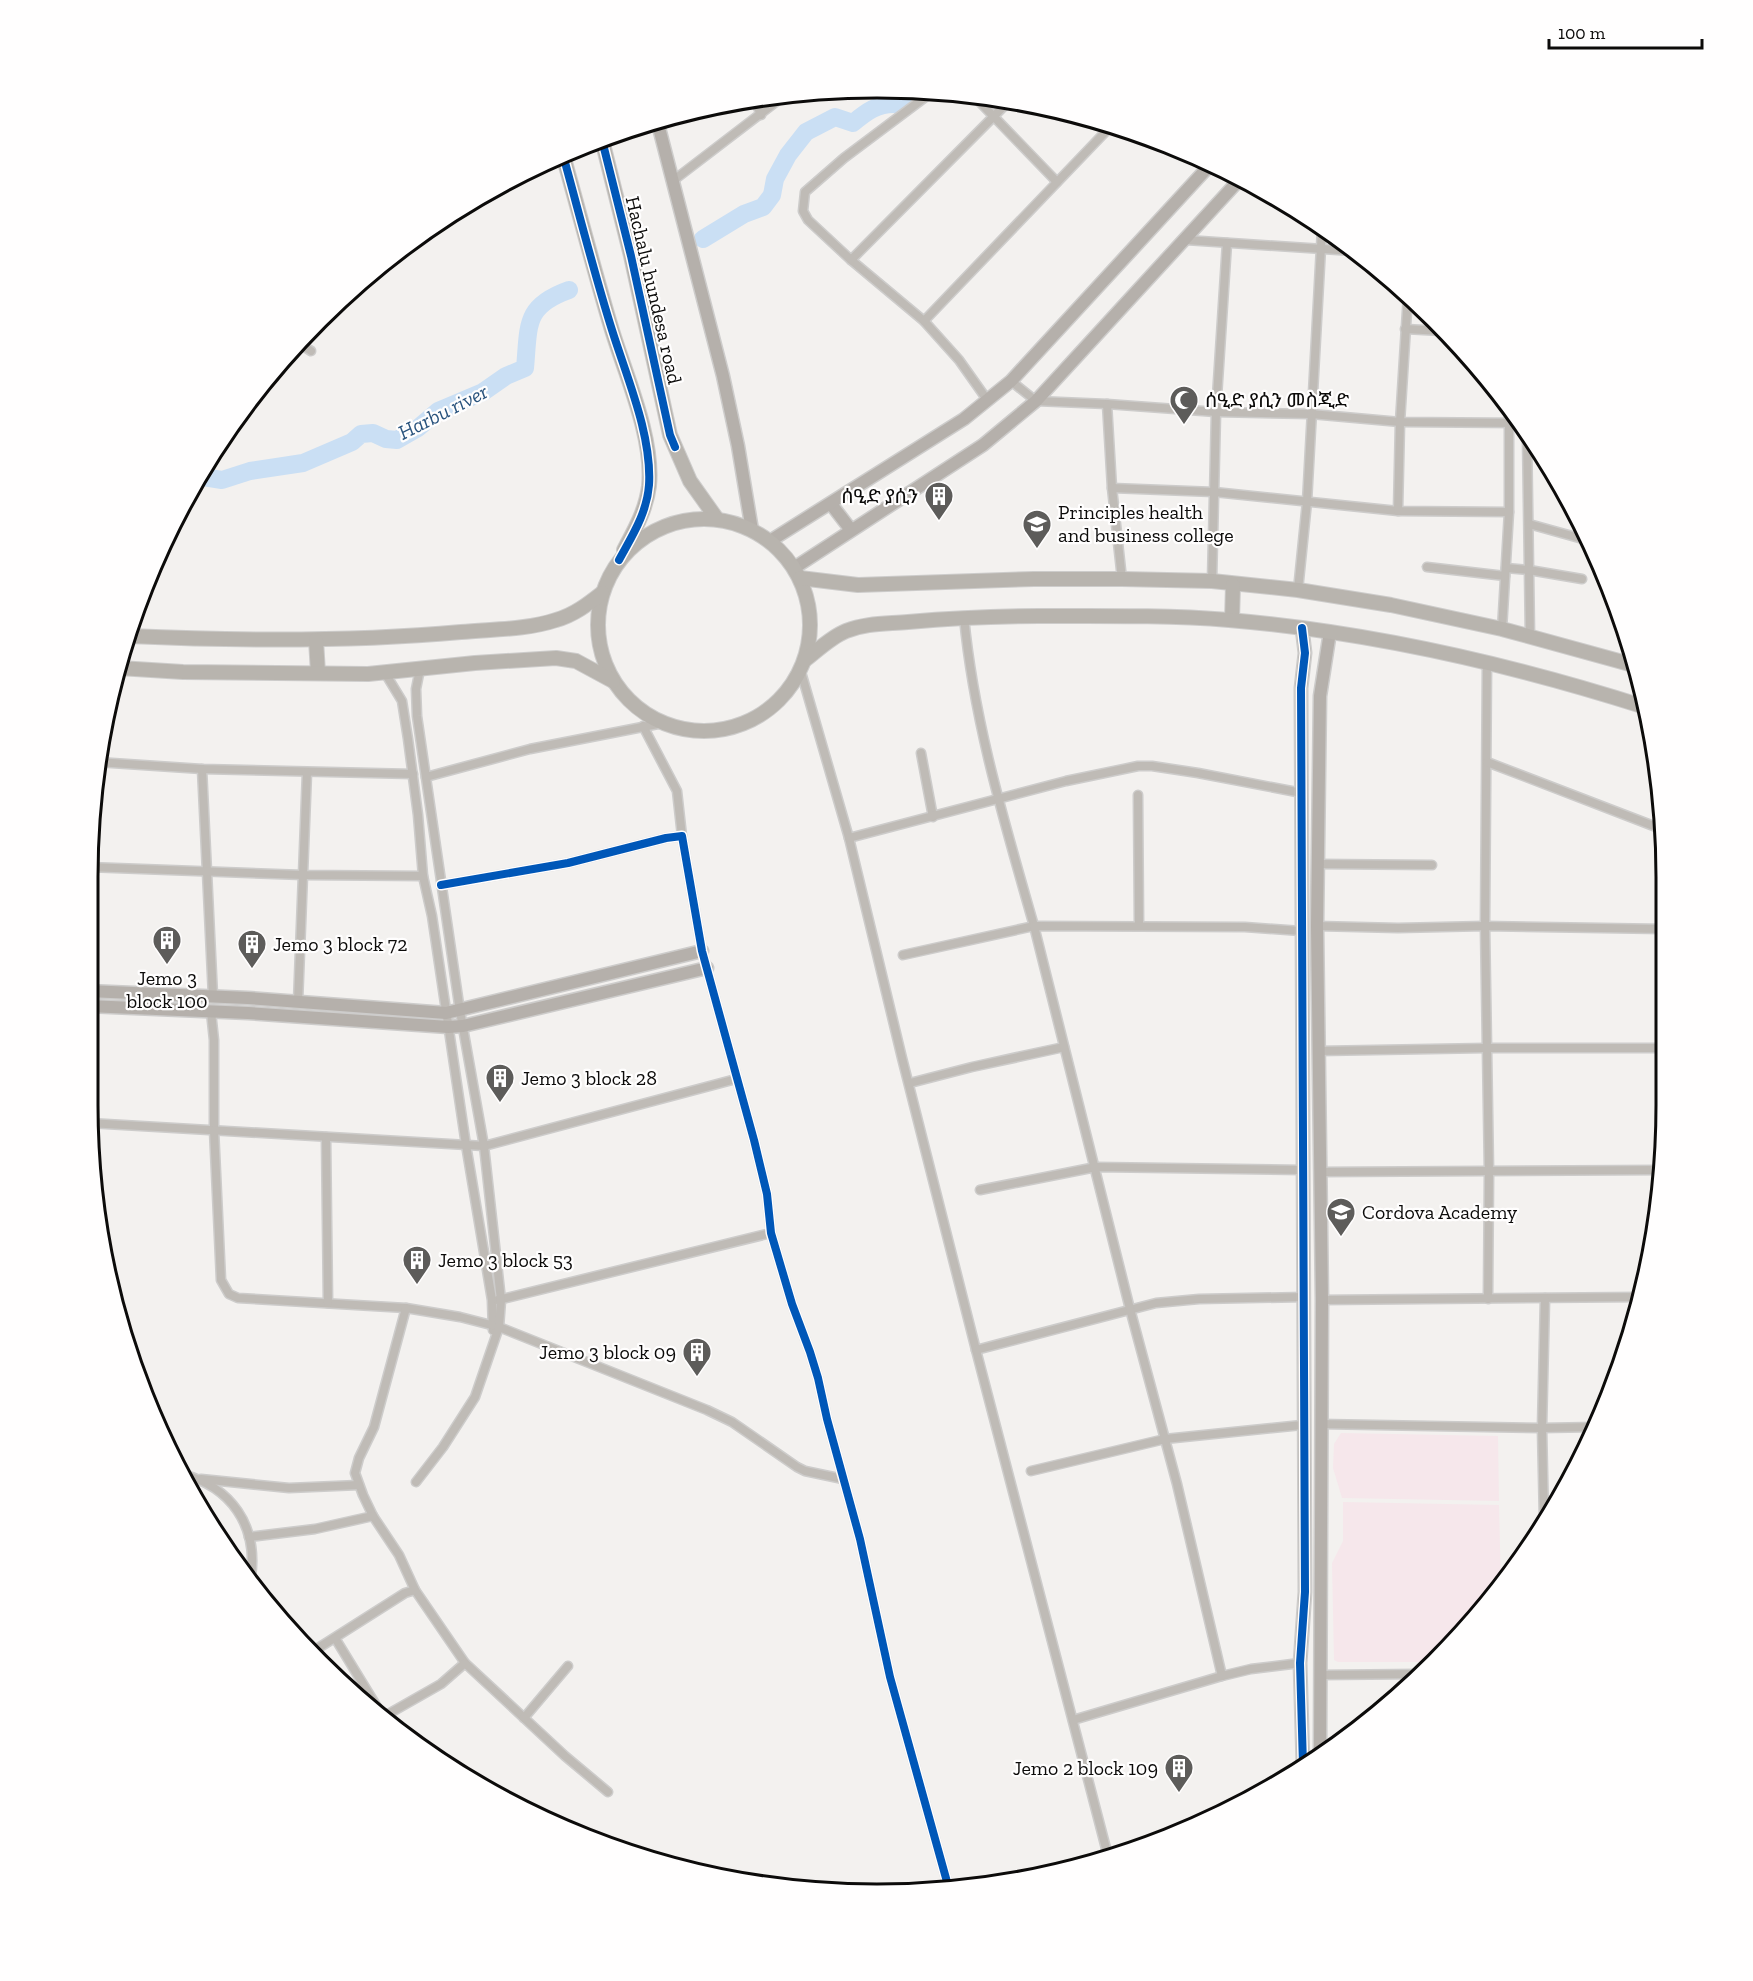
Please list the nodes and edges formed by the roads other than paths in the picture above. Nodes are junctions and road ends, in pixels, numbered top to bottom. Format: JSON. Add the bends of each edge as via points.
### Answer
{"nodes":[{"id":1,"x":923,"y":99,"type":"edge"},
{"id":2,"x":774,"y":104,"type":"edge"},
{"id":3,"x":982,"y":105,"type":"edge"},
{"id":4,"x":758,"y":107,"type":"edge"},
{"id":5,"x":1003,"y":108,"type":"edge"},
{"id":6,"x":761,"y":115,"type":"junction"},
{"id":7,"x":993,"y":117,"type":"junction"},
{"id":8,"x":659,"y":129,"type":"edge"},
{"id":9,"x":1104,"y":132,"type":"edge"},
{"id":10,"x":604,"y":147,"type":"edge"},
{"id":11,"x":565,"y":163,"type":"edge"},
{"id":12,"x":1205,"y":171,"type":"edge"},
{"id":13,"x":674,"y":180,"type":"junction"},
{"id":14,"x":1057,"y":182,"type":"junction"},
{"id":15,"x":1235,"y":185,"type":"edge"},
{"id":16,"x":1321,"y":237,"type":"edge"},
{"id":17,"x":1186,"y":240,"type":"junction"},
{"id":18,"x":1227,"y":243,"type":"junction"},
{"id":19,"x":1320,"y":249,"type":"junction"},
{"id":20,"x":1340,"y":250,"type":"edge"},
{"id":21,"x":851,"y":261,"type":"junction"},
{"id":22,"x":1407,"y":307,"type":"edge"},
{"id":23,"x":924,"y":321,"type":"junction"},
{"id":24,"x":1406,"y":329,"type":"junction"},
{"id":25,"x":1431,"y":330,"type":"edge"},
{"id":26,"x":306,"y":348,"type":"edge"},
{"id":27,"x":311,"y":351,"type":"dead end"},
{"id":28,"x":1011,"y":381,"type":"junction"},
{"id":29,"x":988,"y":401,"type":"junction"},
{"id":30,"x":1036,"y":401,"type":"junction"},
{"id":31,"x":1107,"y":404,"type":"junction"},
{"id":32,"x":1216,"y":412,"type":"junction"},
{"id":33,"x":1311,"y":414,"type":"junction"},
{"id":34,"x":1400,"y":422,"type":"junction"},
{"id":35,"x":1509,"y":422,"type":"joint"},
{"id":36,"x":1527,"y":449,"type":"edge"},
{"id":37,"x":1112,"y":488,"type":"junction"},
{"id":38,"x":1214,"y":492,"type":"junction"},
{"id":39,"x":1307,"y":502,"type":"junction"},
{"id":40,"x":831,"y":504,"type":"junction"},
{"id":41,"x":1398,"y":511,"type":"junction"},
{"id":42,"x":1509,"y":512,"type":"junction"},
{"id":43,"x":717,"y":519,"type":"junction"},
{"id":44,"x":1528,"y":524,"type":"junction"},
{"id":45,"x":752,"y":530,"type":"junction"},
{"id":46,"x":851,"y":530,"type":"junction"},
{"id":47,"x":1578,"y":538,"type":"edge"},
{"id":48,"x":770,"y":541,"type":"junction"},
{"id":49,"x":619,"y":560,"type":"junction"},
{"id":50,"x":1427,"y":567,"type":"dead end"},
{"id":51,"x":1529,"y":570,"type":"junction"},
{"id":52,"x":1505,"y":572,"type":"junction"},
{"id":53,"x":797,"y":573,"type":"junction"},
{"id":54,"x":1122,"y":579,"type":"junction"},
{"id":55,"x":1582,"y":579,"type":"dead end"},
{"id":56,"x":1212,"y":581,"type":"junction"},
{"id":57,"x":1233,"y":585,"type":"junction"},
{"id":58,"x":1298,"y":590,"type":"junction"},
{"id":59,"x":602,"y":593,"type":"junction"},
{"id":60,"x":964,"y":617,"type":"junction"},
{"id":61,"x":1232,"y":620,"type":"junction"},
{"id":62,"x":1302,"y":628,"type":"junction"},
{"id":63,"x":1502,"y":629,"type":"junction"},
{"id":64,"x":1330,"y":632,"type":"junction"},
{"id":65,"x":136,"y":636,"type":"edge"},
{"id":66,"x":1530,"y":637,"type":"junction"},
{"id":67,"x":316,"y":640,"type":"junction"},
{"id":68,"x":1487,"y":661,"type":"junction"},
{"id":69,"x":1625,"y":663,"type":"edge"},
{"id":70,"x":803,"y":666,"type":"junction"},
{"id":71,"x":126,"y":668,"type":"edge"},
{"id":72,"x":420,"y":669,"type":"junction"},
{"id":73,"x":318,"y":673,"type":"junction"},
{"id":74,"x":385,"y":673,"type":"junction"},
{"id":75,"x":613,"y":681,"type":"junction"},
{"id":76,"x":1636,"y":704,"type":"edge"},
{"id":77,"x":663,"y":723,"type":"junction"},
{"id":78,"x":643,"y":726,"type":"junction"},
{"id":79,"x":921,"y":753,"type":"dead end"},
{"id":80,"x":1486,"y":762,"type":"junction"},
{"id":81,"x":106,"y":763,"type":"edge"},
{"id":82,"x":202,"y":769,"type":"junction"},
{"id":83,"x":307,"y":772,"type":"junction"},
{"id":84,"x":413,"y":774,"type":"junction"},
{"id":85,"x":426,"y":777,"type":"junction"},
{"id":86,"x":1302,"y":793,"type":"junction"},
{"id":87,"x":1138,"y":795,"type":"dead end"},
{"id":88,"x":998,"y":800,"type":"junction"},
{"id":89,"x":431,"y":814,"type":"junction"},
{"id":90,"x":418,"y":815,"type":"junction"},
{"id":91,"x":933,"y":817,"type":"junction"},
{"id":92,"x":1654,"y":826,"type":"edge"},
{"id":93,"x":682,"y":836,"type":"junction"},
{"id":94,"x":849,"y":838,"type":"junction"},
{"id":95,"x":1302,"y":844,"type":"junction"},
{"id":96,"x":1318,"y":844,"type":"junction"},
{"id":97,"x":1318,"y":864,"type":"junction"},
{"id":98,"x":1432,"y":865,"type":"dead end"},
{"id":99,"x":98,"y":867,"type":"edge"},
{"id":100,"x":205,"y":871,"type":"junction"},
{"id":101,"x":303,"y":875,"type":"junction"},
{"id":102,"x":423,"y":876,"type":"junction"},
{"id":103,"x":441,"y":885,"type":"junction"},
{"id":104,"x":446,"y":913,"type":"junction"},
{"id":105,"x":432,"y":916,"type":"junction"},
{"id":106,"x":1034,"y":926,"type":"junction"},
{"id":107,"x":1139,"y":926,"type":"junction"},
{"id":108,"x":1317,"y":926,"type":"junction"},
{"id":109,"x":1485,"y":926,"type":"junction"},
{"id":110,"x":1656,"y":929,"type":"edge"},
{"id":111,"x":1301,"y":931,"type":"junction"},
{"id":112,"x":702,"y":951,"type":"junction"},
{"id":113,"x":903,"y":955,"type":"dead end"},
{"id":114,"x":707,"y":968,"type":"junction"},
{"id":115,"x":98,"y":991,"type":"edge"},
{"id":116,"x":213,"y":996,"type":"junction"},
{"id":117,"x":248,"y":998,"type":"junction"},
{"id":118,"x":298,"y":1002,"type":"junction"},
{"id":119,"x":98,"y":1006,"type":"edge"},
{"id":120,"x":460,"y":1011,"type":"junction"},
{"id":121,"x":211,"y":1012,"type":"junction"},
{"id":122,"x":248,"y":1013,"type":"junction"},
{"id":123,"x":446,"y":1013,"type":"junction"},
{"id":124,"x":463,"y":1026,"type":"junction"},
{"id":125,"x":448,"y":1027,"type":"junction"},
{"id":126,"x":1064,"y":1047,"type":"junction"},
{"id":127,"x":1486,"y":1048,"type":"junction"},
{"id":128,"x":1656,"y":1048,"type":"edge"},
{"id":129,"x":1319,"y":1051,"type":"junction"},
{"id":130,"x":736,"y":1079,"type":"junction"},
{"id":131,"x":910,"y":1083,"type":"junction"},
{"id":132,"x":98,"y":1124,"type":"edge"},
{"id":133,"x":214,"y":1130,"type":"junction"},
{"id":134,"x":326,"y":1137,"type":"junction"},
{"id":135,"x":466,"y":1145,"type":"junction"},
{"id":136,"x":484,"y":1146,"type":"junction"},
{"id":137,"x":1096,"y":1167,"type":"junction"},
{"id":138,"x":1302,"y":1170,"type":"junction"},
{"id":139,"x":1653,"y":1170,"type":"edge"},
{"id":140,"x":1321,"y":1172,"type":"junction"},
{"id":141,"x":1489,"y":1173,"type":"junction"},
{"id":142,"x":980,"y":1190,"type":"dead end"},
{"id":143,"x":1303,"y":1208,"type":"junction"},
{"id":144,"x":1322,"y":1208,"type":"junction"},
{"id":145,"x":771,"y":1233,"type":"junction"},
{"id":146,"x":1631,"y":1297,"type":"edge"},
{"id":147,"x":1304,"y":1298,"type":"junction"},
{"id":148,"x":1545,"y":1298,"type":"junction"},
{"id":149,"x":1488,"y":1299,"type":"junction"},
{"id":150,"x":496,"y":1300,"type":"junction"},
{"id":151,"x":1322,"y":1300,"type":"junction"},
{"id":152,"x":328,"y":1303,"type":"junction"},
{"id":153,"x":406,"y":1308,"type":"junction"},
{"id":154,"x":1130,"y":1309,"type":"junction"},
{"id":155,"x":495,"y":1329,"type":"junction"},
{"id":156,"x":976,"y":1350,"type":"junction"},
{"id":157,"x":1320,"y":1424,"type":"junction"},
{"id":158,"x":1302,"y":1425,"type":"junction"},
{"id":159,"x":1585,"y":1426,"type":"edge"},
{"id":160,"x":1542,"y":1428,"type":"junction"},
{"id":161,"x":1165,"y":1439,"type":"junction"},
{"id":162,"x":1031,"y":1471,"type":"dead end"},
{"id":163,"x":193,"y":1477,"type":"edge"},
{"id":164,"x":201,"y":1479,"type":"junction"},
{"id":165,"x":843,"y":1479,"type":"junction"},
{"id":166,"x":416,"y":1482,"type":"dead end"},
{"id":167,"x":359,"y":1485,"type":"junction"},
{"id":168,"x":1544,"y":1506,"type":"edge"},
{"id":169,"x":373,"y":1516,"type":"junction"},
{"id":170,"x":249,"y":1537,"type":"junction"},
{"id":171,"x":251,"y":1570,"type":"edge"},
{"id":172,"x":415,"y":1590,"type":"junction"},
{"id":173,"x":1305,"y":1592,"type":"junction"},
{"id":174,"x":1320,"y":1593,"type":"junction"},
{"id":175,"x":334,"y":1638,"type":"junction"},
{"id":176,"x":319,"y":1648,"type":"edge"},
{"id":177,"x":465,"y":1663,"type":"junction"},
{"id":178,"x":1300,"y":1663,"type":"junction"},
{"id":179,"x":568,"y":1666,"type":"dead end"},
{"id":180,"x":1407,"y":1674,"type":"edge"},
{"id":181,"x":1320,"y":1675,"type":"junction"},
{"id":182,"x":1222,"y":1676,"type":"junction"},
{"id":183,"x":369,"y":1695,"type":"edge"},
{"id":184,"x":390,"y":1713,"type":"edge"},
{"id":185,"x":524,"y":1718,"type":"junction"},
{"id":186,"x":1072,"y":1720,"type":"junction"},
{"id":187,"x":1320,"y":1744,"type":"edge"},
{"id":188,"x":1303,"y":1756,"type":"edge"},
{"id":189,"x":608,"y":1792,"type":"dead end"},
{"id":190,"x":1106,"y":1848,"type":"edge"},
{"id":191,"x":947,"y":1880,"type":"edge"}],
"edges":[{"from":1,"to":21,"type":"street","via":[[806,192],[803,211],[808,220]]},
{"from":2,"to":6,"type":"street"},
{"from":3,"to":7,"type":"street"},
{"from":4,"to":6,"type":"street"},
{"from":5,"to":7,"type":"street"},
{"from":6,"to":13,"type":"street"},
{"from":7,"to":14,"type":"street"},
{"from":7,"to":21,"type":"street"},
{"from":8,"to":13,"type":"street"},
{"from":9,"to":14,"type":"street"},
{"from":10,"to":43,"type":"main road","name":"Hachalu hundesa road","via":[[670,435],[690,481]]},
{"from":11,"to":49,"type":"main road","via":[[648,457],[645,510]]},
{"from":12,"to":28,"type":"street"},
{"from":13,"to":45,"type":"street","via":[[723,376]]},
{"from":14,"to":23,"type":"street"},
{"from":15,"to":17,"type":"street"},
{"from":16,"to":19,"type":"street"},
{"from":17,"to":18,"type":"street"},
{"from":17,"to":30,"type":"street"},
{"from":18,"to":19,"type":"street"},
{"from":18,"to":32,"type":"street"},
{"from":19,"to":20,"type":"street"},
{"from":19,"to":33,"type":"street"},
{"from":21,"to":23,"type":"street"},
{"from":22,"to":24,"type":"street"},
{"from":23,"to":29,"type":"street"},
{"from":24,"to":25,"type":"street"},
{"from":24,"to":34,"type":"street"},
{"from":26,"to":27,"type":"street"},
{"from":28,"to":29,"type":"street"},
{"from":28,"to":30,"type":"street"},
{"from":29,"to":40,"type":"street"},
{"from":30,"to":31,"type":"street"},
{"from":30,"to":46,"type":"street","via":[[983,445]]},
{"from":31,"to":32,"type":"street"},
{"from":31,"to":37,"type":"street"},
{"from":32,"to":33,"type":"street"},
{"from":32,"to":38,"type":"street"},
{"from":33,"to":34,"type":"street"},
{"from":33,"to":39,"type":"street"},
{"from":34,"to":35,"type":"street"},
{"from":34,"to":41,"type":"street"},
{"from":35,"to":42,"type":"street"},
{"from":36,"to":44,"type":"street"},
{"from":37,"to":38,"type":"street"},
{"from":37,"to":54,"type":"street"},
{"from":38,"to":39,"type":"street"},
{"from":38,"to":56,"type":"street"},
{"from":39,"to":41,"type":"street"},
{"from":39,"to":58,"type":"street"},
{"from":40,"to":46,"type":"street"},
{"from":40,"to":48,"type":"street"},
{"from":41,"to":42,"type":"street"},
{"from":42,"to":52,"type":"street"},
{"from":43,"to":45,"type":"main road"},
{"from":43,"to":49,"type":"main road","via":[[680,521],[646,535]]},
{"from":44,"to":47,"type":"street"},
{"from":44,"to":51,"type":"street"},
{"from":45,"to":48,"type":"main road"},
{"from":46,"to":53,"type":"street"},
{"from":48,"to":53,"type":"main road"},
{"from":49,"to":59,"type":"main road"},
{"from":50,"to":52,"type":"street"},
{"from":51,"to":52,"type":"street"},
{"from":51,"to":55,"type":"street"},
{"from":51,"to":66,"type":"street"},
{"from":52,"to":63,"type":"street"},
{"from":53,"to":54,"type":"main road","via":[[858,585]]},
{"from":53,"to":70,"type":"main road","via":[[810,614],[811,633]]},
{"from":54,"to":56,"type":"main road"},
{"from":56,"to":57,"type":"main road"},
{"from":57,"to":58,"type":"main road"},
{"from":57,"to":61,"type":"main road"},
{"from":58,"to":63,"type":"main road"},
{"from":59,"to":67,"type":"main road","via":[[581,610],[540,624]]},
{"from":59,"to":75,"type":"main road","via":[[597,629]]},
{"from":60,"to":61,"type":"main road","via":[[1121,615]]},
{"from":60,"to":70,"type":"main road","via":[[868,624],[844,632]]},
{"from":60,"to":88,"type":"street","via":[[968,659]]},
{"from":61,"to":62,"type":"main road"},
{"from":62,"to":64,"type":"main road"},
{"from":62,"to":86,"type":"street"},
{"from":63,"to":66,"type":"main road"},
{"from":64,"to":68,"type":"main road"},
{"from":64,"to":96,"type":"street","via":[[1320,696]]},
{"from":65,"to":67,"type":"main road"},
{"from":66,"to":69,"type":"main road"},
{"from":67,"to":73,"type":"main road"},
{"from":68,"to":76,"type":"main road"},
{"from":68,"to":80,"type":"street"},
{"from":70,"to":77,"type":"main road","via":[[777,704],[742,725],[703,732]]},
{"from":70,"to":94,"type":"street"},
{"from":71,"to":73,"type":"main road"},
{"from":72,"to":74,"type":"main road"},
{"from":72,"to":75,"type":"main road","via":[[567,659]]},
{"from":72,"to":85,"type":"street","via":[[415,703]]},
{"from":73,"to":74,"type":"main road"},
{"from":74,"to":84,"type":"street","via":[[402,701]]},
{"from":75,"to":77,"type":"main road","via":[[644,713]]},
{"from":77,"to":78,"type":"street"},
{"from":78,"to":85,"type":"street","via":[[530,749]]},
{"from":78,"to":93,"type":"street","via":[[677,791]]},
{"from":79,"to":91,"type":"street"},
{"from":80,"to":92,"type":"street"},
{"from":80,"to":109,"type":"street"},
{"from":81,"to":82,"type":"street"},
{"from":82,"to":83,"type":"street"},
{"from":82,"to":100,"type":"street"},
{"from":83,"to":84,"type":"street"},
{"from":83,"to":101,"type":"street"},
{"from":84,"to":90,"type":"street"},
{"from":85,"to":89,"type":"street"},
{"from":86,"to":88,"type":"street","via":[[1138,766]]},
{"from":86,"to":95,"type":"street"},
{"from":87,"to":107,"type":"street"},
{"from":88,"to":91,"type":"street"},
{"from":88,"to":106,"type":"street"},
{"from":89,"to":90,"type":"street"},
{"from":89,"to":103,"type":"street"},
{"from":90,"to":102,"type":"street"},
{"from":91,"to":94,"type":"street"},
{"from":93,"to":103,"type":"street","via":[[568,863]]},
{"from":93,"to":112,"type":"street"},
{"from":94,"to":131,"type":"street"},
{"from":95,"to":96,"type":"street"},
{"from":95,"to":111,"type":"street"},
{"from":96,"to":97,"type":"street"},
{"from":97,"to":98,"type":"street"},
{"from":97,"to":108,"type":"street"},
{"from":99,"to":100,"type":"street"},
{"from":100,"to":101,"type":"street"},
{"from":100,"to":116,"type":"street"},
{"from":101,"to":102,"type":"street"},
{"from":101,"to":118,"type":"street"},
{"from":102,"to":105,"type":"street"},
{"from":103,"to":104,"type":"street"},
{"from":104,"to":105,"type":"street"},
{"from":104,"to":120,"type":"street"},
{"from":105,"to":123,"type":"street"},
{"from":106,"to":107,"type":"street"},
{"from":106,"to":113,"type":"street"},
{"from":106,"to":126,"type":"street"},
{"from":107,"to":111,"type":"street"},
{"from":108,"to":109,"type":"street"},
{"from":108,"to":129,"type":"street"},
{"from":109,"to":110,"type":"street"},
{"from":109,"to":127,"type":"street"},
{"from":111,"to":138,"type":"street"},
{"from":112,"to":114,"type":"street"},
{"from":112,"to":120,"type":"street"},
{"from":114,"to":124,"type":"street"},
{"from":114,"to":130,"type":"street"},
{"from":115,"to":116,"type":"street"},
{"from":116,"to":117,"type":"street"},
{"from":117,"to":118,"type":"street"},
{"from":117,"to":122,"type":"street"},
{"from":118,"to":123,"type":"street"},
{"from":119,"to":121,"type":"street"},
{"from":120,"to":123,"type":"street"},
{"from":120,"to":124,"type":"street"},
{"from":121,"to":122,"type":"street"},
{"from":121,"to":133,"type":"street"},
{"from":122,"to":125,"type":"street"},
{"from":123,"to":125,"type":"street"},
{"from":124,"to":125,"type":"street"},
{"from":124,"to":136,"type":"street"},
{"from":125,"to":135,"type":"street"},
{"from":126,"to":131,"type":"street"},
{"from":126,"to":137,"type":"street"},
{"from":127,"to":128,"type":"street"},
{"from":127,"to":129,"type":"street"},
{"from":127,"to":141,"type":"street"},
{"from":129,"to":140,"type":"street"},
{"from":130,"to":136,"type":"street"},
{"from":130,"to":145,"type":"street","via":[[767,1194]]},
{"from":131,"to":156,"type":"street"},
{"from":132,"to":133,"type":"street"},
{"from":133,"to":134,"type":"street"},
{"from":133,"to":152,"type":"street","via":[[224,1287],[238,1298]]},
{"from":134,"to":135,"type":"street"},
{"from":134,"to":152,"type":"street"},
{"from":135,"to":136,"type":"street"},
{"from":135,"to":150,"type":"street"},
{"from":136,"to":150,"type":"street"},
{"from":137,"to":138,"type":"street"},
{"from":137,"to":142,"type":"street"},
{"from":137,"to":154,"type":"street"},
{"from":138,"to":143,"type":"street"},
{"from":139,"to":141,"type":"street"},
{"from":140,"to":141,"type":"street"},
{"from":140,"to":144,"type":"street"},
{"from":141,"to":149,"type":"street"},
{"from":143,"to":144,"type":"street"},
{"from":143,"to":147,"type":"street"},
{"from":144,"to":151,"type":"street"},
{"from":145,"to":150,"type":"street"},
{"from":145,"to":165,"type":"street","via":[[813,1361]]},
{"from":146,"to":148,"type":"street"},
{"from":147,"to":154,"type":"street","via":[[1199,1299]]},
{"from":147,"to":158,"type":"street"},
{"from":148,"to":149,"type":"street"},
{"from":148,"to":160,"type":"street"},
{"from":149,"to":151,"type":"street"},
{"from":150,"to":155,"type":"street"},
{"from":151,"to":157,"type":"street"},
{"from":152,"to":153,"type":"street"},
{"from":153,"to":155,"type":"street","via":[[460,1317]]},
{"from":153,"to":167,"type":"street","via":[[374,1427],[355,1473]]},
{"from":154,"to":156,"type":"street"},
{"from":154,"to":161,"type":"street"},
{"from":155,"to":165,"type":"street","via":[[707,1410],[732,1422],[797,1467]]},
{"from":155,"to":166,"type":"street","via":[[475,1397]]},
{"from":156,"to":186,"type":"street"},
{"from":157,"to":160,"type":"street"},
{"from":157,"to":174,"type":"street"},
{"from":158,"to":161,"type":"street"},
{"from":158,"to":173,"type":"street"},
{"from":159,"to":160,"type":"street"},
{"from":160,"to":168,"type":"street"},
{"from":161,"to":162,"type":"street"},
{"from":161,"to":182,"type":"street"},
{"from":163,"to":164,"type":"street"},
{"from":164,"to":167,"type":"street","via":[[289,1488]]},
{"from":164,"to":170,"type":"street","via":[[229,1500],[242,1516]]},
{"from":165,"to":191,"type":"street","via":[[890,1677]]},
{"from":167,"to":169,"type":"street"},
{"from":169,"to":170,"type":"street","via":[[315,1529]]},
{"from":169,"to":172,"type":"street","via":[[399,1555]]},
{"from":170,"to":171,"type":"street"},
{"from":172,"to":175,"type":"street"},
{"from":172,"to":177,"type":"street"},
{"from":173,"to":174,"type":"street"},
{"from":173,"to":178,"type":"street"},
{"from":174,"to":181,"type":"street"},
{"from":175,"to":176,"type":"street"},
{"from":175,"to":183,"type":"street"},
{"from":177,"to":184,"type":"street","via":[[441,1684]]},
{"from":177,"to":185,"type":"street"},
{"from":178,"to":182,"type":"street"},
{"from":178,"to":188,"type":"street"},
{"from":179,"to":185,"type":"street"},
{"from":180,"to":181,"type":"street"},
{"from":181,"to":187,"type":"street"},
{"from":182,"to":186,"type":"street"},
{"from":185,"to":189,"type":"street"},
{"from":186,"to":190,"type":"street"}]}
